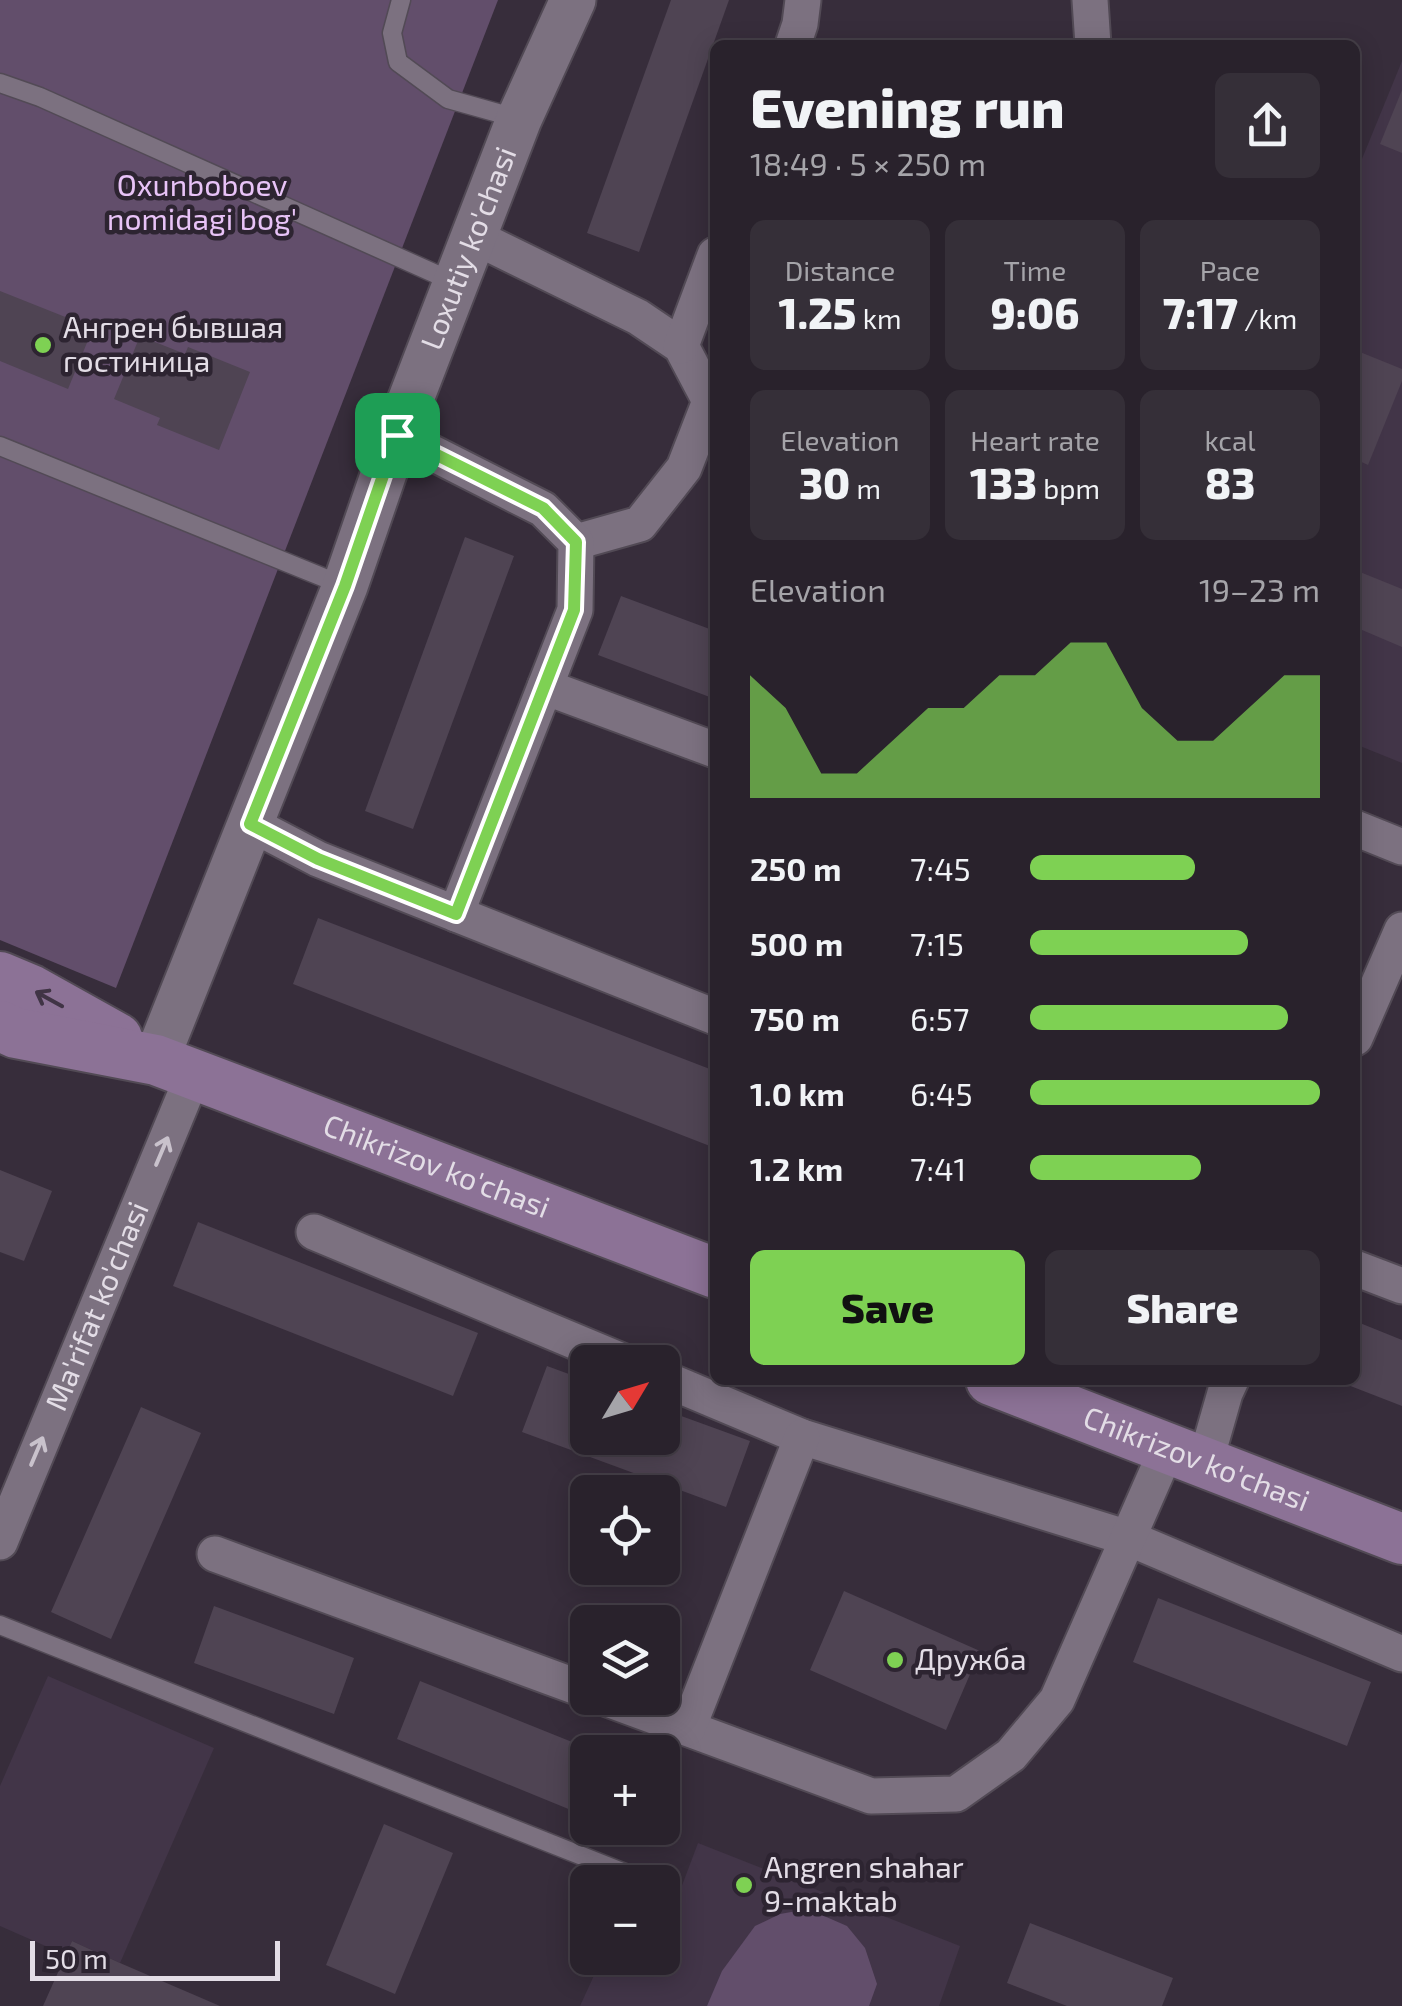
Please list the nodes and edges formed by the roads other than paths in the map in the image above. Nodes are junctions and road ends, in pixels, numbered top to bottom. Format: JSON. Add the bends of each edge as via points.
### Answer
{"nodes":[{"id":1,"x":401,"y":0,"type":"edge"},
{"id":2,"x":573,"y":0,"type":"edge"},
{"id":3,"x":803,"y":0,"type":"edge"},
{"id":4,"x":1090,"y":0,"type":"edge"},
{"id":5,"x":794,"y":40,"type":"edge"},
{"id":6,"x":1093,"y":40,"type":"edge"},
{"id":7,"x":0,"y":83,"type":"edge"},
{"id":8,"x":519,"y":119,"type":"junction"},
{"id":9,"x":475,"y":237,"type":"junction"},
{"id":10,"x":710,"y":268,"type":"edge"},
{"id":11,"x":456,"y":284,"type":"junction"},
{"id":12,"x":681,"y":346,"type":"junction"},
{"id":13,"x":397,"y":435,"type":"junction"},
{"id":14,"x":0,"y":446,"type":"edge"},
{"id":15,"x":576,"y":542,"type":"junction"},
{"id":16,"x":345,"y":586,"type":"junction"},
{"id":17,"x":545,"y":687,"type":"junction"},
{"id":18,"x":710,"y":748,"type":"edge"},
{"id":19,"x":250,"y":824,"type":"junction"},
{"id":20,"x":1360,"y":830,"type":"edge"},
{"id":21,"x":1402,"y":847,"type":"edge"},
{"id":22,"x":456,"y":914,"type":"junction"},
{"id":23,"x":1402,"y":930,"type":"edge"},
{"id":24,"x":0,"y":977,"type":"edge"},
{"id":25,"x":710,"y":1015,"type":"edge"},
{"id":26,"x":0,"y":1026,"type":"edge"},
{"id":27,"x":1360,"y":1027,"type":"edge"},
{"id":28,"x":176,"y":1067,"type":"junction"},
{"id":29,"x":314,"y":1232,"type":"dead end"},
{"id":30,"x":1360,"y":1270,"type":"edge"},
{"id":31,"x":710,"y":1272,"type":"edge"},
{"id":32,"x":1402,"y":1286,"type":"edge"},
{"id":33,"x":583,"y":1345,"type":"edge"},
{"id":34,"x":1004,"y":1385,"type":"edge"},
{"id":35,"x":1228,"y":1385,"type":"edge"},
{"id":36,"x":680,"y":1386,"type":"edge"},
{"id":37,"x":802,"y":1437,"type":"junction"},
{"id":38,"x":1186,"y":1456,"type":"junction"},
{"id":39,"x":1128,"y":1538,"type":"junction"},
{"id":40,"x":1402,"y":1539,"type":"edge"},
{"id":41,"x":0,"y":1542,"type":"edge"},
{"id":42,"x":215,"y":1554,"type":"dead end"},
{"id":43,"x":0,"y":1625,"type":"edge"},
{"id":44,"x":1402,"y":1654,"type":"edge"},
{"id":45,"x":570,"y":1684,"type":"edge"},
{"id":46,"x":652,"y":1715,"type":"edge"},
{"id":47,"x":688,"y":1728,"type":"junction"},
{"id":48,"x":605,"y":1865,"type":"edge"}],
"edges":[{"from":1,"to":8,"type":"lane","via":[[392,33],[398,62],[448,99]]},
{"from":2,"to":8,"type":"street","name":"Loxutiy ko'chasi"},
{"from":3,"to":5,"type":"street"},
{"from":4,"to":6,"type":"street"},
{"from":7,"to":11,"type":"lane"},
{"from":8,"to":9,"type":"street","name":"Loxutiy ko'chasi"},
{"from":9,"to":11,"type":"street","name":"Loxutiy ko'chasi"},
{"from":9,"to":12,"type":"street","via":[[638,317]]},
{"from":10,"to":12,"type":"street"},
{"from":11,"to":13,"type":"street","name":"Loxutiy ko'chasi"},
{"from":12,"to":15,"type":"street","via":[[710,401],[684,468],[640,524]]},
{"from":13,"to":15,"type":"street","via":[[543,508]]},
{"from":13,"to":16,"type":"street","name":"Loxutiy ko'chasi"},
{"from":14,"to":16,"type":"lane"},
{"from":15,"to":17,"type":"street","via":[[574,610]]},
{"from":16,"to":19,"type":"street","name":"Loxutiy ko'chasi"},
{"from":17,"to":18,"type":"street"},
{"from":17,"to":22,"type":"street"},
{"from":19,"to":22,"type":"street"},
{"from":19,"to":28,"type":"street","name":"Loxutiy ko'chasi"},
{"from":20,"to":21,"type":"street"},
{"from":22,"to":25,"type":"street"},
{"from":23,"to":27,"type":"street"},
{"from":28,"to":24,"type":"main road","name":"Chikrizov ko'chasi","one_way":true},
{"from":26,"to":28,"type":"main road","name":"Chikrizov ko'chasi"},
{"from":28,"to":31,"type":"main road","name":"Chikrizov ko'chasi"},
{"from":41,"to":28,"type":"street","name":"Ma'rifat ko'chasi","one_way":true},
{"from":29,"to":33,"type":"street"},
{"from":30,"to":32,"type":"street"},
{"from":34,"to":38,"type":"main road","name":"Chikrizov ko'chasi"},
{"from":35,"to":38,"type":"street"},
{"from":36,"to":37,"type":"street"},
{"from":37,"to":39,"type":"street"},
{"from":37,"to":47,"type":"street"},
{"from":38,"to":39,"type":"street"},
{"from":38,"to":40,"type":"main road","name":"Chikrizov ko'chasi"},
{"from":39,"to":44,"type":"street"},
{"from":39,"to":47,"type":"street","via":[[1058,1700],[1011,1755],[956,1794],[870,1796]]},
{"from":42,"to":45,"type":"street"},
{"from":43,"to":48,"type":"lane"},
{"from":46,"to":47,"type":"street"}]}
